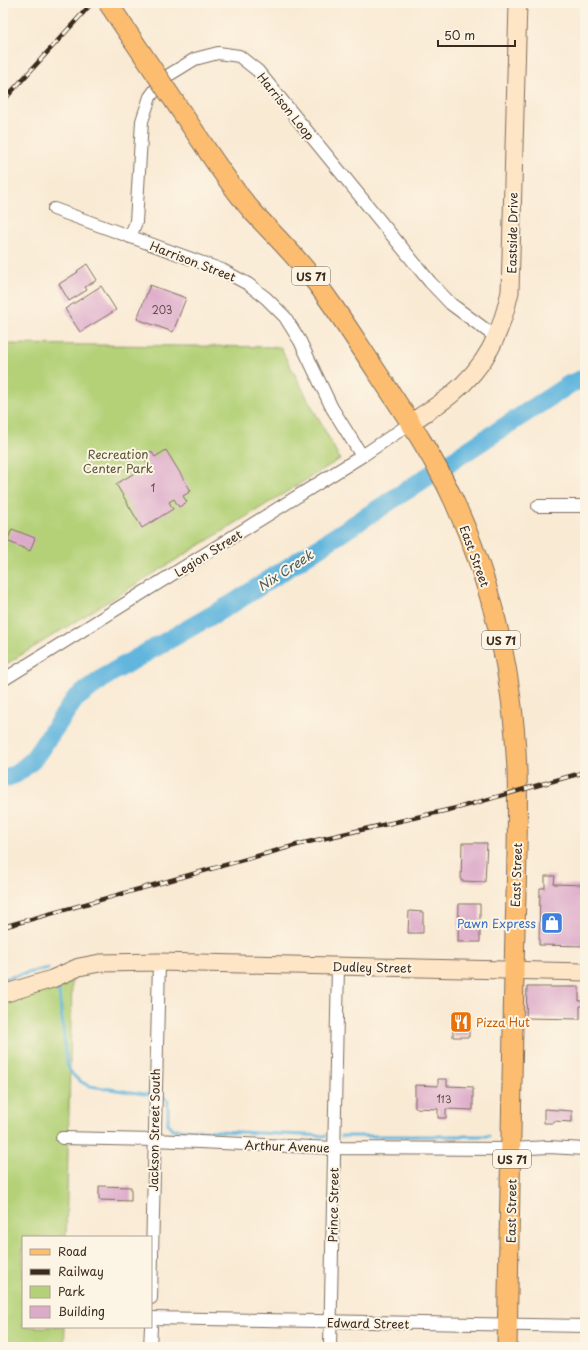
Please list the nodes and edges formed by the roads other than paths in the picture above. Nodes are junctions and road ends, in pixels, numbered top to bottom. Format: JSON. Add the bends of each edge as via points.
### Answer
{"nodes":[{"id":1,"x":108,"y":3,"type":"edge"},
{"id":2,"x":518,"y":3,"type":"edge"},
{"id":3,"x":54,"y":209,"type":"dead end"},
{"id":4,"x":130,"y":237,"type":"junction"},
{"id":5,"x":497,"y":338,"type":"junction"},
{"id":6,"x":414,"y":428,"type":"junction"},
{"id":7,"x":362,"y":456,"type":"junction"},
{"id":8,"x":538,"y":506,"type":"dead end"},
{"id":9,"x":585,"y":506,"type":"edge"},
{"id":10,"x":3,"y":680,"type":"edge"},
{"id":11,"x":159,"y":962,"type":"junction"},
{"id":12,"x":338,"y":966,"type":"junction"},
{"id":13,"x":514,"y":971,"type":"junction"},
{"id":14,"x":585,"y":972,"type":"edge"},
{"id":15,"x":3,"y":994,"type":"edge"},
{"id":16,"x":62,"y":1138,"type":"dead end"},
{"id":17,"x":154,"y":1140,"type":"junction"},
{"id":18,"x":334,"y":1148,"type":"junction"},
{"id":19,"x":585,"y":1148,"type":"edge"},
{"id":20,"x":512,"y":1149,"type":"junction"},
{"id":21,"x":152,"y":1245,"type":"edge"},
{"id":22,"x":152,"y":1318,"type":"edge"},
{"id":23,"x":331,"y":1322,"type":"junction"},
{"id":24,"x":508,"y":1325,"type":"junction"},
{"id":25,"x":585,"y":1326,"type":"edge"},
{"id":26,"x":150,"y":1328,"type":"edge"},
{"id":27,"x":150,"y":1347,"type":"edge"},
{"id":28,"x":330,"y":1347,"type":"edge"},
{"id":29,"x":507,"y":1347,"type":"edge"}],
"edges":[{"from":1,"to":6,"type":"main road","number":"US 71","bridge":true,"via":[[237,193],[294,255],[324,293]]},
{"from":2,"to":5,"type":"street","name":"Eastside Drive","via":[[510,292]]},
{"from":3,"to":4,"type":"street","name":"Harrison Street"},
{"from":4,"to":5,"type":"street","name":"Harrison Loop","via":[[136,222],[142,121],[150,97],[164,78],[195,59],[218,53],[239,56],[258,71],[430,282],[451,304]]},
{"from":4,"to":7,"type":"street","name":"Harrison Street","via":[[222,270],[248,284],[266,298],[285,317],[300,341],[332,408]]},
{"from":5,"to":6,"type":"street","name":"Eastside Drive","via":[[473,375]]},
{"from":6,"to":7,"type":"street","name":"Legion Street"},
{"from":6,"to":13,"type":"main road","name":"East Street","number":"US 71","via":[[454,501],[483,575],[505,655],[517,777]]},
{"from":7,"to":10,"type":"street","name":"Legion Street"},
{"from":8,"to":9,"type":"street"},
{"from":11,"to":12,"type":"street","name":"Dudley Street"},
{"from":11,"to":15,"type":"street","name":"Dudley Street","via":[[79,966],[52,979]]},
{"from":11,"to":17,"type":"street","name":"Jackson Street South"},
{"from":12,"to":13,"type":"street","name":"Dudley Street"},
{"from":12,"to":18,"type":"street","name":"Prince Street"},
{"from":13,"to":14,"type":"street","name":"Dudley Street"},
{"from":13,"to":20,"type":"main road","name":"East Street","number":"US 71"},
{"from":16,"to":17,"type":"street","name":"Arthur Avenue"},
{"from":17,"to":18,"type":"street","name":"Arthur Avenue"},
{"from":17,"to":21,"type":"street","name":"Jackson Street South"},
{"from":18,"to":20,"type":"street","name":"Arthur Avenue"},
{"from":18,"to":23,"type":"street","name":"Prince Street"},
{"from":19,"to":20,"type":"street","name":"Arthur Avenue"},
{"from":20,"to":24,"type":"main road","name":"East Street","number":"US 71"},
{"from":22,"to":23,"type":"street","name":"Edward Street"},
{"from":23,"to":24,"type":"street","name":"Edward Street"},
{"from":23,"to":28,"type":"street","name":"Prince Street"},
{"from":24,"to":25,"type":"street","name":"Edward Street"},
{"from":24,"to":29,"type":"main road","name":"East Street","number":"US 71"},
{"from":26,"to":27,"type":"street"}]}
